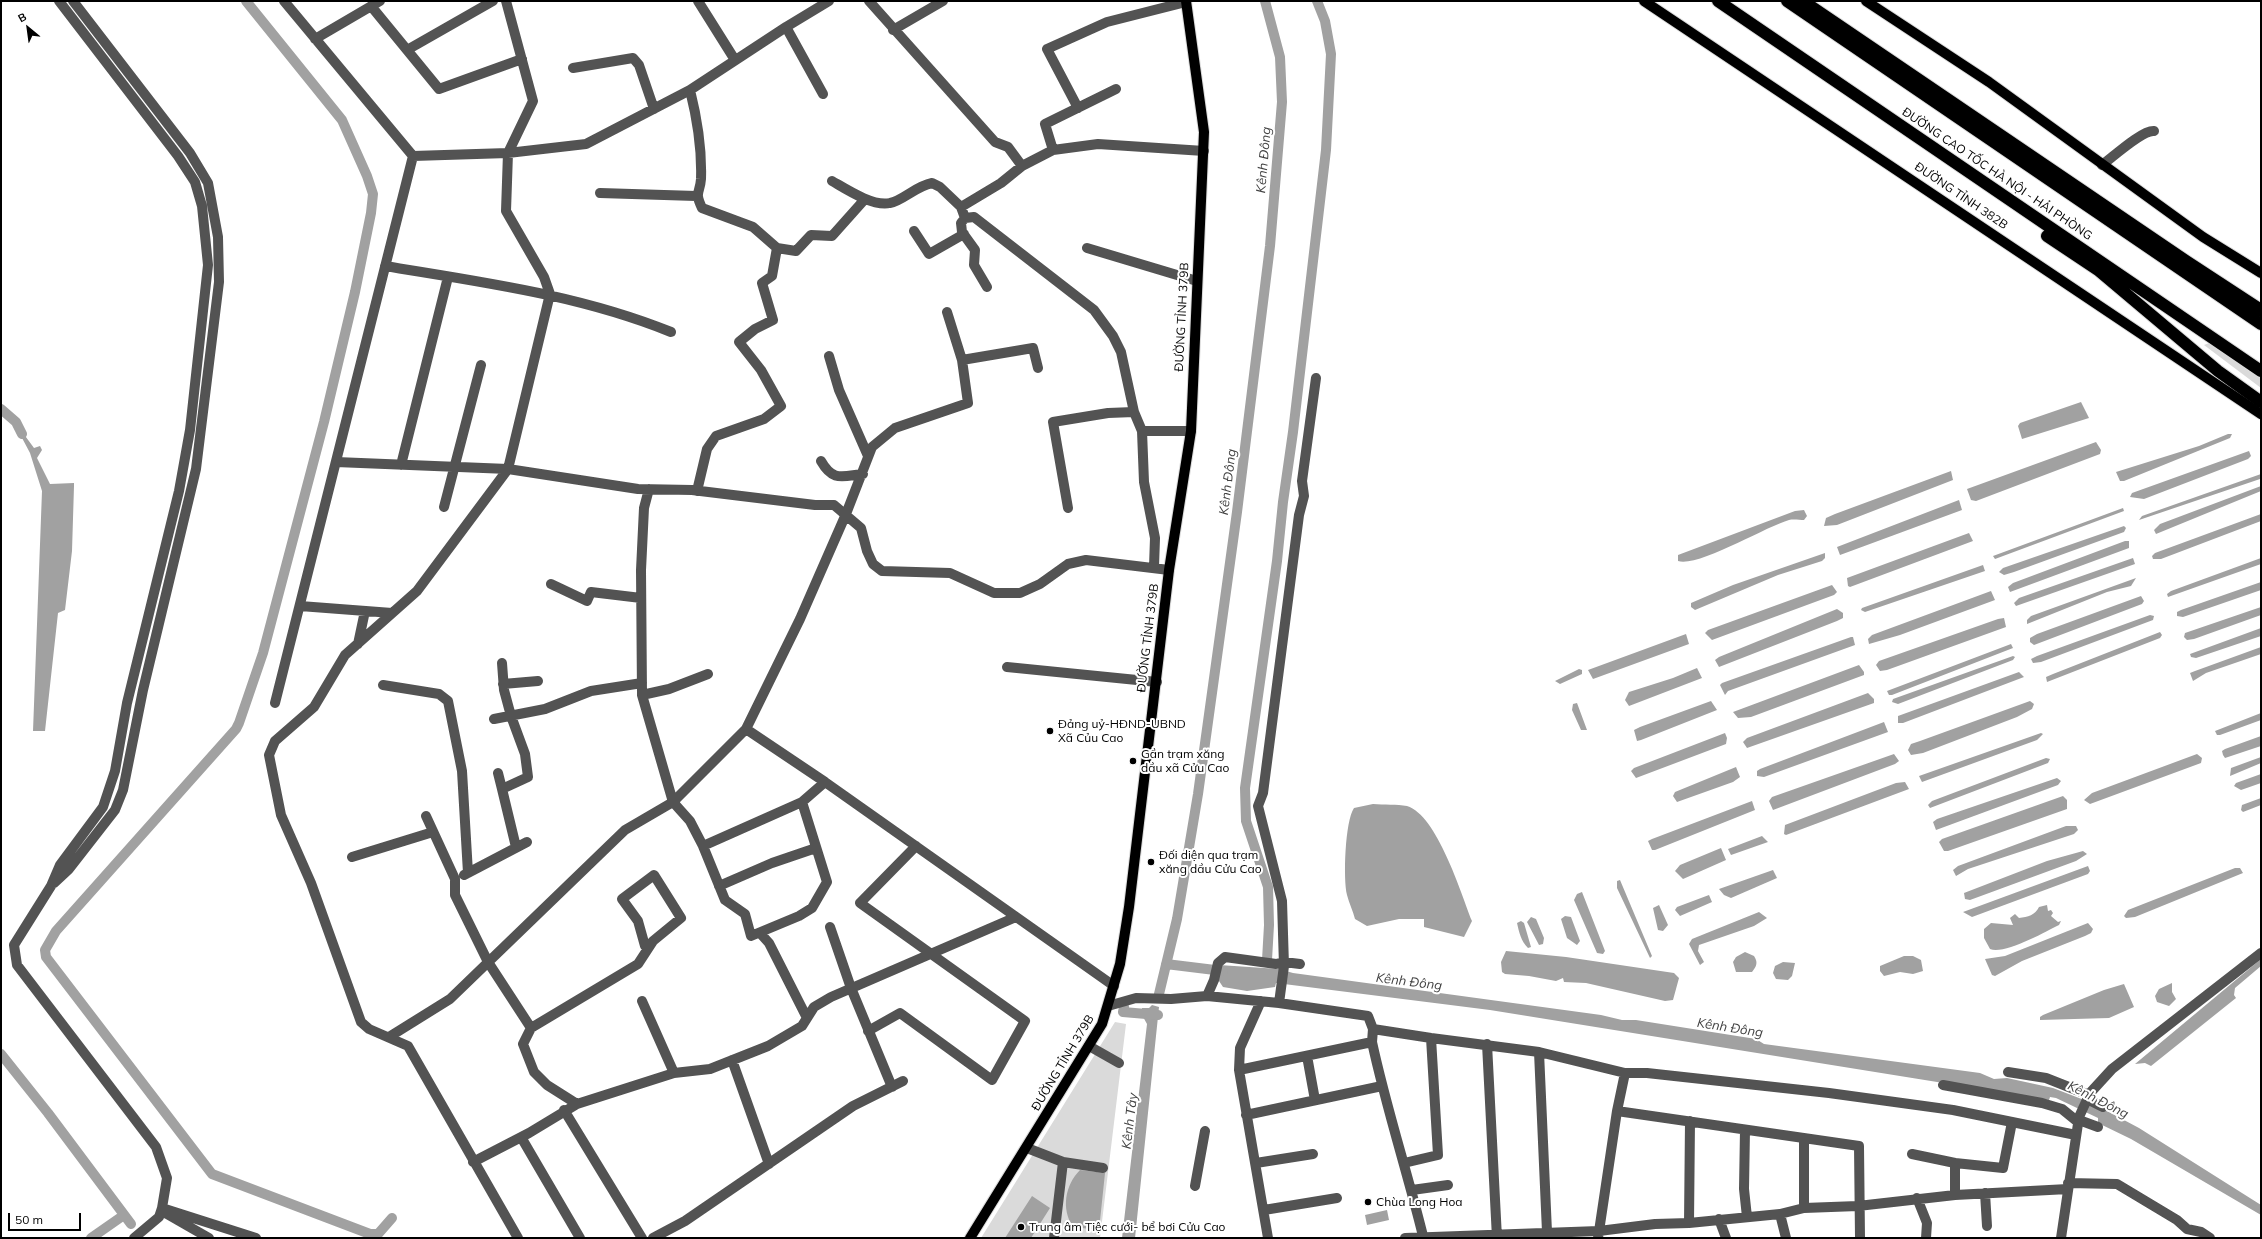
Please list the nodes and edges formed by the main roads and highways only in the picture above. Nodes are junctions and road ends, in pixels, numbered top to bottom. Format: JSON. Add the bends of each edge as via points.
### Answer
{"nodes":[{"id":1,"x":1644,"y":1,"type":"edge"},
{"id":2,"x":1718,"y":1,"type":"edge"},
{"id":3,"x":1787,"y":1,"type":"edge"},
{"id":4,"x":1803,"y":1,"type":"edge"},
{"id":5,"x":1866,"y":1,"type":"edge"},
{"id":6,"x":1186,"y":2,"type":"edge"},
{"id":7,"x":1775,"y":40,"type":"junction"},
{"id":8,"x":2261,"y":273,"type":"edge"},
{"id":9,"x":2261,"y":310,"type":"edge"},
{"id":10,"x":2261,"y":324,"type":"edge"},
{"id":11,"x":2261,"y":371,"type":"edge"},
{"id":12,"x":2261,"y":402,"type":"edge"},
{"id":13,"x":2261,"y":414,"type":"edge"},
{"id":14,"x":970,"y":1238,"type":"edge"}],
"edges":[{"from":1,"to":13,"type":"main road","name":"ĐƯỜNG TỈNH 382B"},
{"from":2,"to":7,"type":"highway","name":"ĐƯỜNG CAO TỐC HÀ NỘI - HẢI PHÒNG"},
{"from":3,"to":10,"type":"highway","name":"ĐƯỜNG CAO TỐC HÀ NỘI - HẢI PHÒNG"},
{"from":4,"to":9,"type":"highway","via":[[2186,262]]},
{"from":5,"to":8,"type":"main road","via":[[1989,82],[2203,237]]},
{"from":6,"to":14,"type":"main road","name":"ĐƯỜNG TỈNH 379B","via":[[1204,132],[1191,431],[1169,570],[1120,964],[1102,1024]]},
{"from":7,"to":11,"type":"highway","name":"ĐƯỜNG CAO TỐC HÀ NỘI - HẢI PHÒNG"},
{"from":7,"to":12,"type":"highway","via":[[1918,147],[2098,270],[2218,371]]}]}
